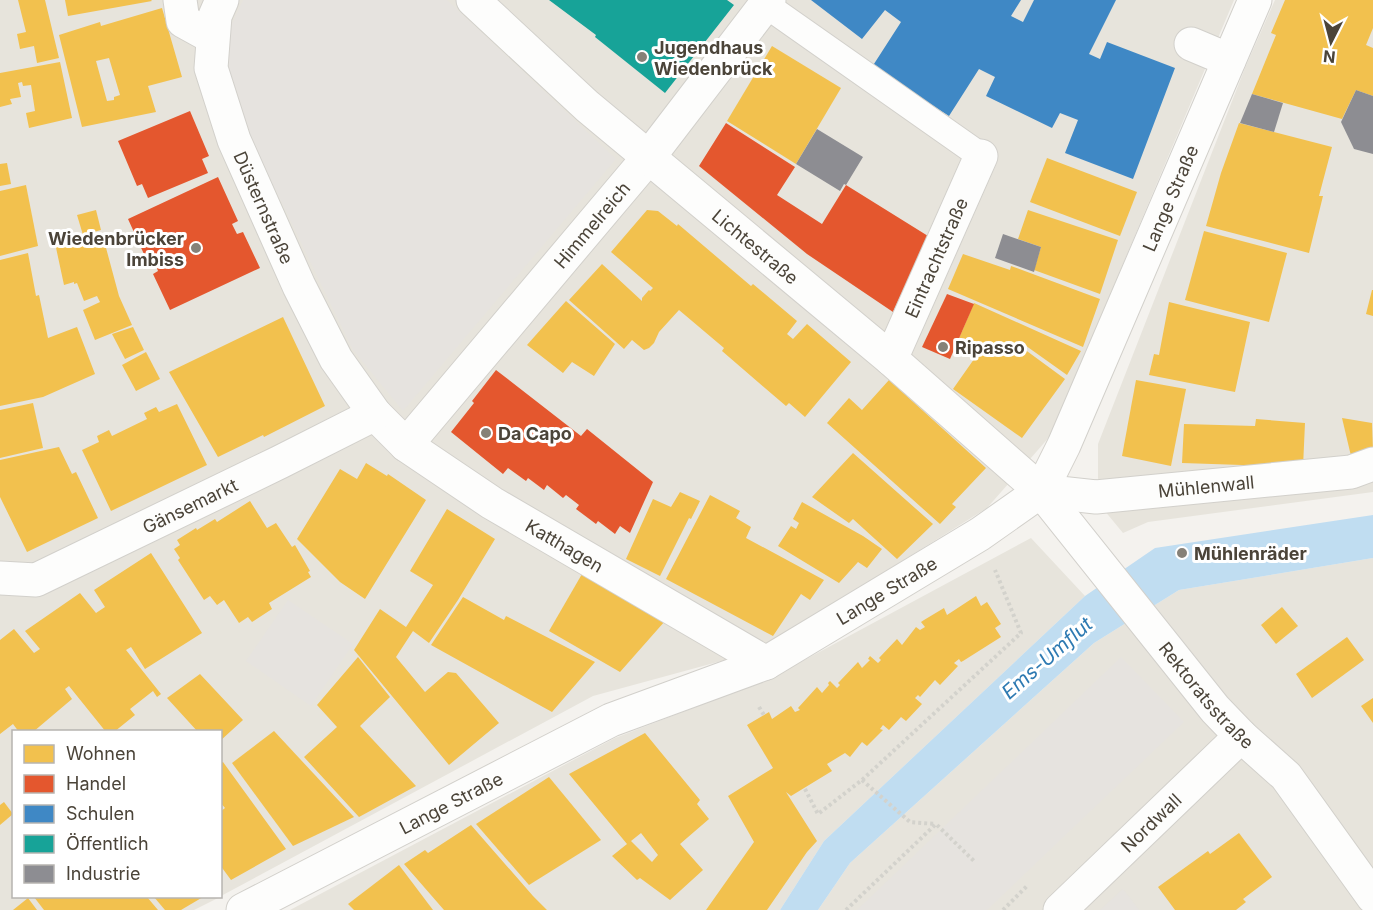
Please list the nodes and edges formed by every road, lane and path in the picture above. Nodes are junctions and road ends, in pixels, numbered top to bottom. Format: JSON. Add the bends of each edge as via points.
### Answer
{"nodes":[{"id":1,"x":180,"y":0,"type":"edge"},
{"id":2,"x":222,"y":0,"type":"edge"},
{"id":3,"x":473,"y":0,"type":"edge"},
{"id":4,"x":1255,"y":0,"type":"edge"},
{"id":5,"x":767,"y":2,"type":"edge"},
{"id":6,"x":212,"y":37,"type":"junction"},
{"id":7,"x":1191,"y":44,"type":"dead end"},
{"id":8,"x":1229,"y":60,"type":"junction"},
{"id":9,"x":981,"y":156,"type":"joint"},
{"id":10,"x":648,"y":158,"type":"junction"},
{"id":11,"x":891,"y":359,"type":"junction"},
{"id":12,"x":375,"y":414,"type":"junction"},
{"id":13,"x":406,"y":445,"type":"junction"},
{"id":14,"x":1373,"y":464,"type":"edge"},
{"id":15,"x":1041,"y":491,"type":"junction"},
{"id":16,"x":980,"y":534,"type":"junction"},
{"id":17,"x":0,"y":578,"type":"edge"},
{"id":18,"x":765,"y":663,"type":"junction"},
{"id":19,"x":1241,"y":736,"type":"junction"},
{"id":20,"x":862,"y":780,"type":"junction"},
{"id":21,"x":805,"y":789,"type":"dead end"},
{"id":22,"x":936,"y":824,"type":"junction"},
{"id":23,"x":975,"y":861,"type":"dead end"},
{"id":24,"x":1373,"y":897,"type":"edge"},
{"id":25,"x":243,"y":910,"type":"edge"},
{"id":26,"x":846,"y":910,"type":"edge"},
{"id":27,"x":1060,"y":910,"type":"edge"}],
"edges":[{"from":1,"to":6,"type":"street","via":[[183,21]]},
{"from":2,"to":6,"type":"street"},
{"from":3,"to":10,"type":"street","name":"Lichtestraße"},
{"from":4,"to":8,"type":"street","name":"Lange Straße"},
{"from":5,"to":9,"type":"lane"},
{"from":5,"to":10,"type":"street","name":"Himmelreich"},
{"from":6,"to":12,"type":"street","name":"Düsternstraße","via":[[211,68],[234,140],[336,359]]},
{"from":7,"to":8,"type":"street"},
{"from":8,"to":15,"type":"street","name":"Lange Straße"},
{"from":9,"to":11,"type":"street","name":"Eintrachtstraße"},
{"from":10,"to":11,"type":"street","name":"Lichtestraße"},
{"from":10,"to":13,"type":"street","name":"Himmelreich"},
{"from":11,"to":15,"type":"street","name":"Lichtestraße"},
{"from":12,"to":13,"type":"street","name":"Katthagen"},
{"from":12,"to":17,"type":"street","name":"Gänsemarkt","via":[[36,580]]},
{"from":13,"to":18,"type":"street","name":"Katthagen","via":[[492,503]]},
{"from":14,"to":15,"type":"street","name":"Mühlenwall","via":[[1351,472],[1096,497]]},
{"from":15,"to":16,"type":"street","name":"Lange Straße"},
{"from":15,"to":19,"type":"street","name":"Rektoratsstraße","via":[[1215,709]]},
{"from":16,"to":18,"type":"street","name":"Lange Straße"},
{"from":16,"to":20,"type":"path","via":[[1021,633]]},
{"from":18,"to":25,"type":"street","name":"Lange Straße","via":[[611,720]]},
{"from":19,"to":24,"type":"street","name":"Rektoratsstraße","via":[[1286,776]]},
{"from":19,"to":27,"type":"street","name":"Nordwall"},
{"from":20,"to":21,"type":"path","via":[[818,814]]},
{"from":20,"to":22,"type":"path","via":[[910,822]]},
{"from":22,"to":23,"type":"path"},
{"from":22,"to":26,"type":"path"}]}
